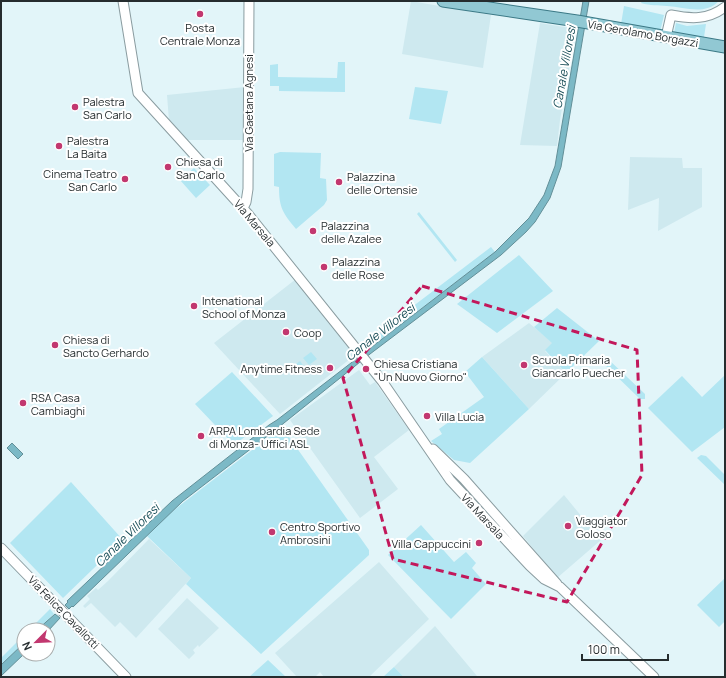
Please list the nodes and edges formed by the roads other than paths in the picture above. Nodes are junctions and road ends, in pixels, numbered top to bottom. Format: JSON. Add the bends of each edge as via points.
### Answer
{"nodes":[{"id":1,"x":122,"y":1,"type":"edge"},
{"id":2,"x":249,"y":1,"type":"edge"},
{"id":3,"x":443,"y":1,"type":"edge"},
{"id":4,"x":725,"y":7,"type":"edge"},
{"id":5,"x":666,"y":37,"type":"junction"},
{"id":6,"x":725,"y":47,"type":"edge"},
{"id":7,"x":247,"y":181,"type":"junction"},
{"id":8,"x":233,"y":198,"type":"junction"},
{"id":9,"x":243,"y":208,"type":"junction"},
{"id":10,"x":1,"y":548,"type":"edge"},
{"id":11,"x":126,"y":677,"type":"edge"},
{"id":12,"x":654,"y":677,"type":"edge"}],
"edges":[{"from":1,"to":8,"type":"street","name":"Via Marsala","via":[[138,93]]},
{"from":2,"to":7,"type":"street","name":"Via Gaetana Agnesi"},
{"from":3,"to":5,"type":"main road","name":"Via Gerolamo Borgazzi"},
{"from":4,"to":5,"type":"street","via":[[707,16],[689,18],[671,15]]},
{"from":5,"to":6,"type":"main road","name":"Via Gerolamo Borgazzi"},
{"from":7,"to":8,"type":"street","via":[[245,189]]},
{"from":7,"to":9,"type":"street","name":"Via Gaetana Agnesi","via":[[247,198]]},
{"from":8,"to":9,"type":"street","name":"Via Marsala"},
{"from":9,"to":12,"type":"street","name":"Via Marsala","via":[[363,357],[450,480],[535,571],[558,586]]},
{"from":10,"to":11,"type":"street","name":"Via Felice Cavallotti"}]}
